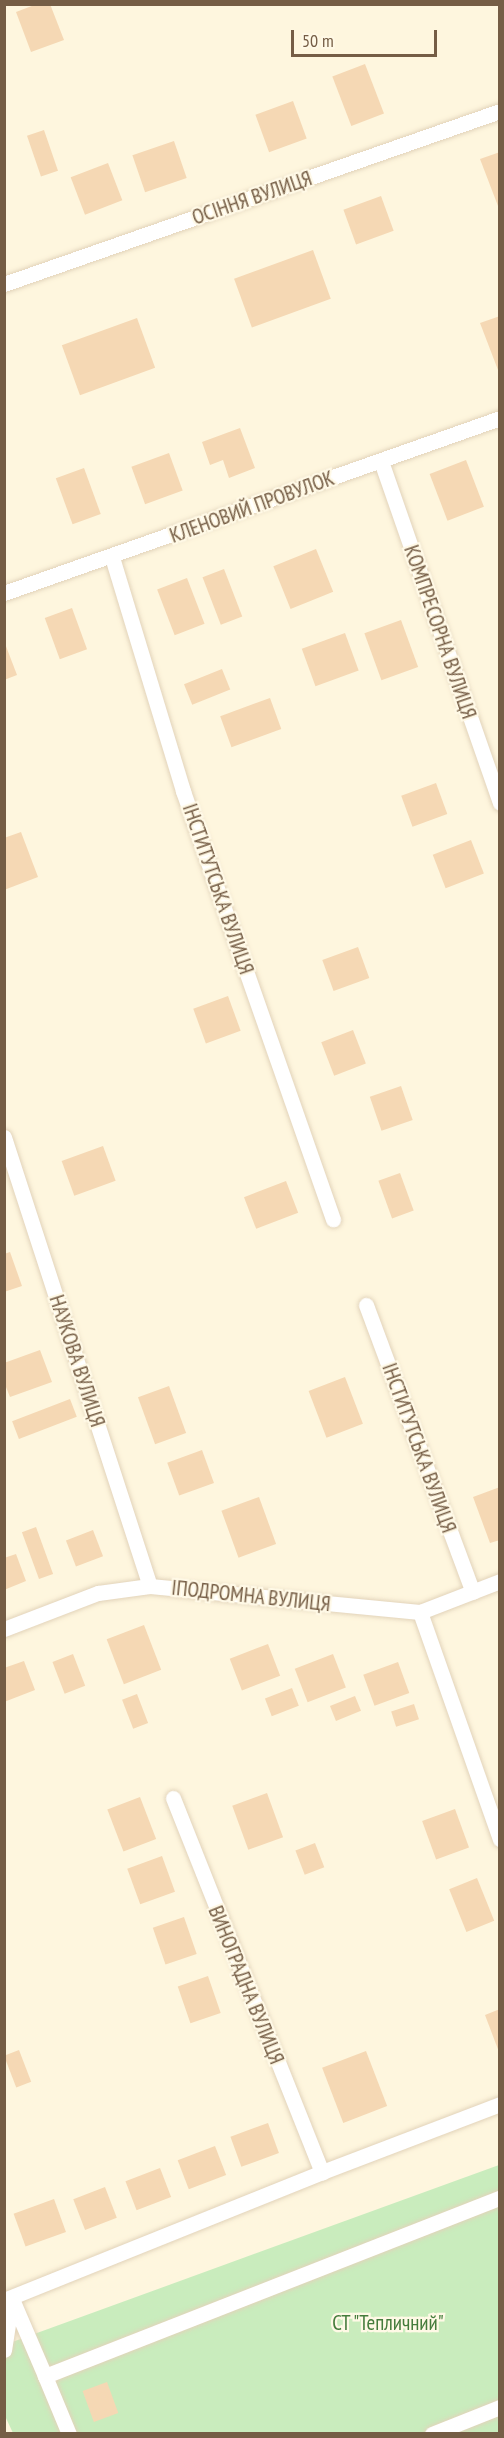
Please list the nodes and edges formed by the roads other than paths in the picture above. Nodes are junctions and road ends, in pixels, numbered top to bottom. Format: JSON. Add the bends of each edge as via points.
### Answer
{"nodes":[{"id":1,"x":500,"y":111,"type":"edge"},
{"id":2,"x":4,"y":284,"type":"edge"},
{"id":3,"x":500,"y":418,"type":"edge"},
{"id":4,"x":381,"y":461,"type":"junction"},
{"id":5,"x":112,"y":557,"type":"junction"},
{"id":6,"x":4,"y":593,"type":"edge"},
{"id":7,"x":500,"y":803,"type":"edge"},
{"id":8,"x":4,"y":1137,"type":"edge"},
{"id":9,"x":333,"y":1219,"type":"dead end"},
{"id":10,"x":366,"y":1305,"type":"dead end"},
{"id":11,"x":500,"y":1581,"type":"edge"},
{"id":12,"x":150,"y":1586,"type":"junction"},
{"id":13,"x":473,"y":1592,"type":"junction"},
{"id":14,"x":420,"y":1612,"type":"junction"},
{"id":15,"x":4,"y":1629,"type":"edge"},
{"id":16,"x":173,"y":1798,"type":"dead end"},
{"id":17,"x":500,"y":1839,"type":"edge"},
{"id":18,"x":500,"y":2104,"type":"edge"},
{"id":19,"x":322,"y":2172,"type":"junction"},
{"id":20,"x":500,"y":2198,"type":"edge"},
{"id":21,"x":8,"y":2300,"type":"edge"},
{"id":22,"x":4,"y":2350,"type":"edge"},
{"id":23,"x":45,"y":2376,"type":"junction"},
{"id":24,"x":500,"y":2407,"type":"edge"},
{"id":25,"x":69,"y":2433,"type":"edge"},
{"id":26,"x":432,"y":2433,"type":"edge"}],
"edges":[{"from":1,"to":2,"type":"street","name":"ОСІННЯ ВУЛИЦЯ"},
{"from":3,"to":4,"type":"street","name":"КЛЕНОВИЙ ПРОВУЛОК"},
{"from":4,"to":5,"type":"street","name":"КЛЕНОВИЙ ПРОВУЛОК"},
{"from":4,"to":7,"type":"street","name":"КОМПРЕСОРНА ВУЛИЦЯ"},
{"from":5,"to":6,"type":"street","name":"КЛЕНОВИЙ ПРОВУЛОК"},
{"from":5,"to":9,"type":"street","name":"ІНСТИТУТСЬКА ВУЛИЦЯ","via":[[183,791]]},
{"from":8,"to":12,"type":"street","name":"НАУКОВА ВУЛИЦЯ"},
{"from":10,"to":13,"type":"street","name":"ІНСТИТУТСЬКА ВУЛИЦЯ"},
{"from":11,"to":13,"type":"street","name":"ІПОДРОМНА ВУЛИЦЯ"},
{"from":12,"to":14,"type":"street","name":"ІПОДРОМНА ВУЛИЦЯ"},
{"from":12,"to":15,"type":"street","name":"ІПОДРОМНА ВУЛИЦЯ","via":[[98,1593]]},
{"from":13,"to":14,"type":"street","name":"ІПОДРОМНА ВУЛИЦЯ"},
{"from":14,"to":17,"type":"street"},
{"from":16,"to":19,"type":"street","name":"ВИНОГРАДНА ВУЛИЦЯ"},
{"from":18,"to":19,"type":"street"},
{"from":19,"to":21,"type":"street"},
{"from":20,"to":23,"type":"street"},
{"from":21,"to":22,"type":"street"},
{"from":21,"to":23,"type":"street"},
{"from":23,"to":25,"type":"street"},
{"from":24,"to":26,"type":"street"}]}
